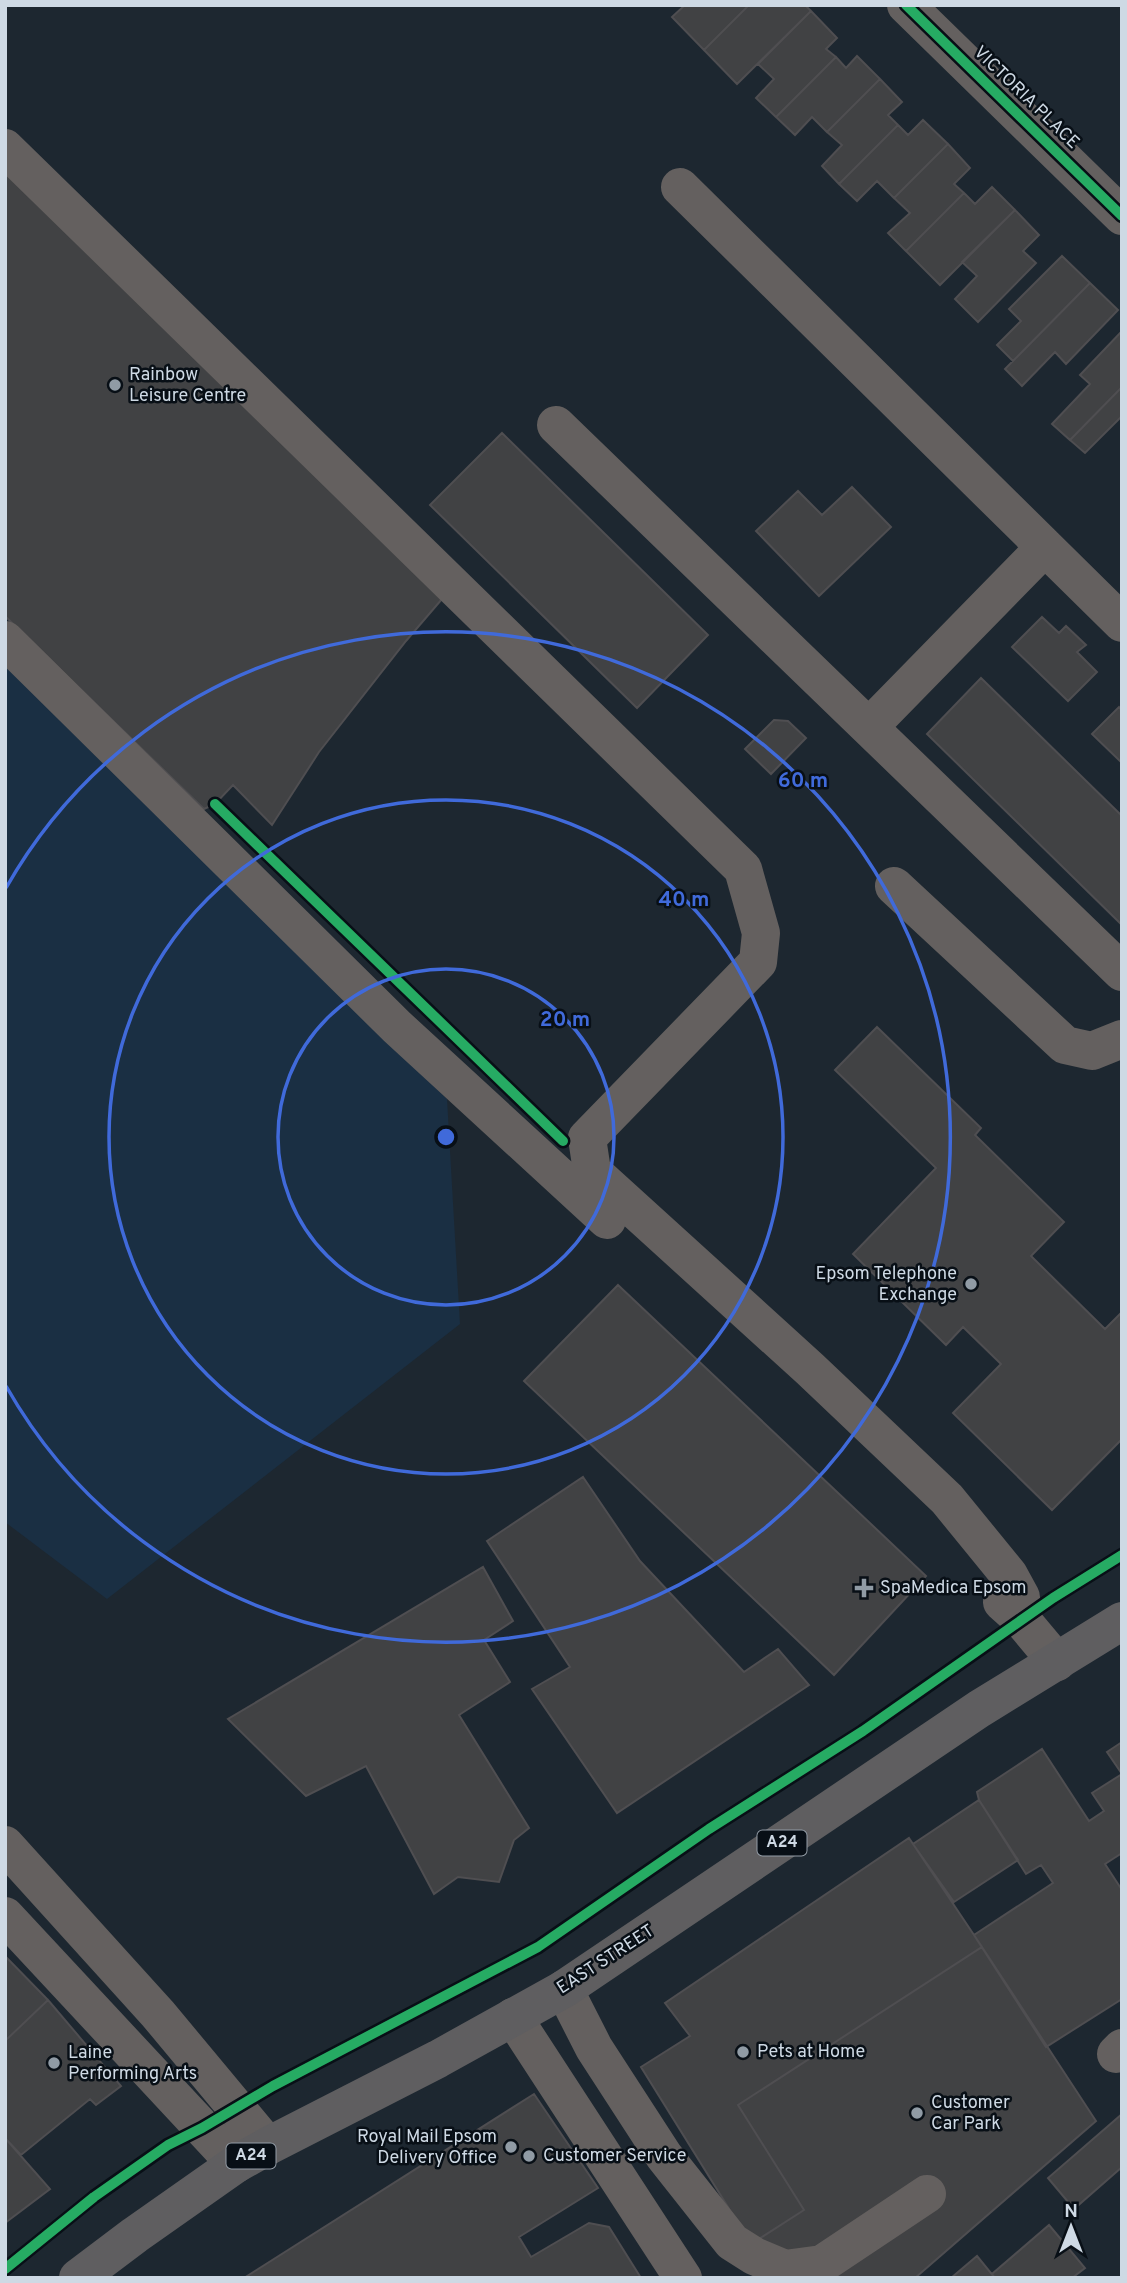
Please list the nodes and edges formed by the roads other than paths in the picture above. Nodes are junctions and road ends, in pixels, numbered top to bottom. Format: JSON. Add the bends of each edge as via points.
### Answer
{"nodes":[{"id":1,"x":906,"y":5,"type":"edge"},
{"id":2,"x":5,"y":148,"type":"edge"},
{"id":3,"x":680,"y":187,"type":"dead end"},
{"id":4,"x":1122,"y":216,"type":"edge"},
{"id":5,"x":556,"y":425,"type":"dead end"},
{"id":6,"x":1045,"y":547,"type":"junction"},
{"id":7,"x":1122,"y":623,"type":"edge"},
{"id":8,"x":5,"y":640,"type":"edge"},
{"id":9,"x":869,"y":727,"type":"junction"},
{"id":10,"x":894,"y":886,"type":"dead end"},
{"id":11,"x":1122,"y":972,"type":"edge"},
{"id":12,"x":1122,"y":1039,"type":"edge"},
{"id":13,"x":1021,"y":1619,"type":"junction"},
{"id":14,"x":1122,"y":1621,"type":"edge"},
{"id":15,"x":1057,"y":1662,"type":"junction"},
{"id":16,"x":5,"y":1845,"type":"edge"},
{"id":17,"x":5,"y":1916,"type":"edge"},
{"id":18,"x":564,"y":1989,"type":"junction"},
{"id":19,"x":513,"y":2017,"type":"junction"},
{"id":20,"x":252,"y":2155,"type":"junction"},
{"id":21,"x":927,"y":2194,"type":"dead end"},
{"id":22,"x":78,"y":2278,"type":"edge"},
{"id":23,"x":683,"y":2278,"type":"edge"}],
"edges":[{"from":1,"to":4,"type":"street","name":"VICTORIA PLACE"},
{"from":2,"to":13,"type":"street","via":[[743,869],[761,933],[758,962],[587,1138],[592,1171],[947,1499],[1009,1575],[1021,1597]]},
{"from":3,"to":6,"type":"street"},
{"from":5,"to":9,"type":"street"},
{"from":6,"to":7,"type":"street"},
{"from":6,"to":9,"type":"street"},
{"from":8,"to":13,"type":"street","via":[[397,1027],[930,1513]]},
{"from":9,"to":11,"type":"street"},
{"from":10,"to":12,"type":"street","via":[[1065,1045],[1092,1051]]},
{"from":13,"to":15,"type":"street"},
{"from":14,"to":15,"type":"highway","name":"EAST STREET","number":"A24"},
{"from":15,"to":18,"type":"highway","name":"EAST STREET","number":"A24","via":[[979,1709]]},
{"from":16,"to":20,"type":"street","via":[[158,2014]]},
{"from":17,"to":20,"type":"street"},
{"from":18,"to":19,"type":"highway","name":"EAST STREET","number":"A24"},
{"from":18,"to":21,"type":"street","via":[[594,2048],[664,2156],[732,2242],[754,2256],[785,2269],[822,2264]]},
{"from":19,"to":20,"type":"highway","name":"EAST STREET","number":"A24"},
{"from":19,"to":23,"type":"street"},
{"from":20,"to":22,"type":"highway","name":"EAST STREET","number":"A24"}]}
